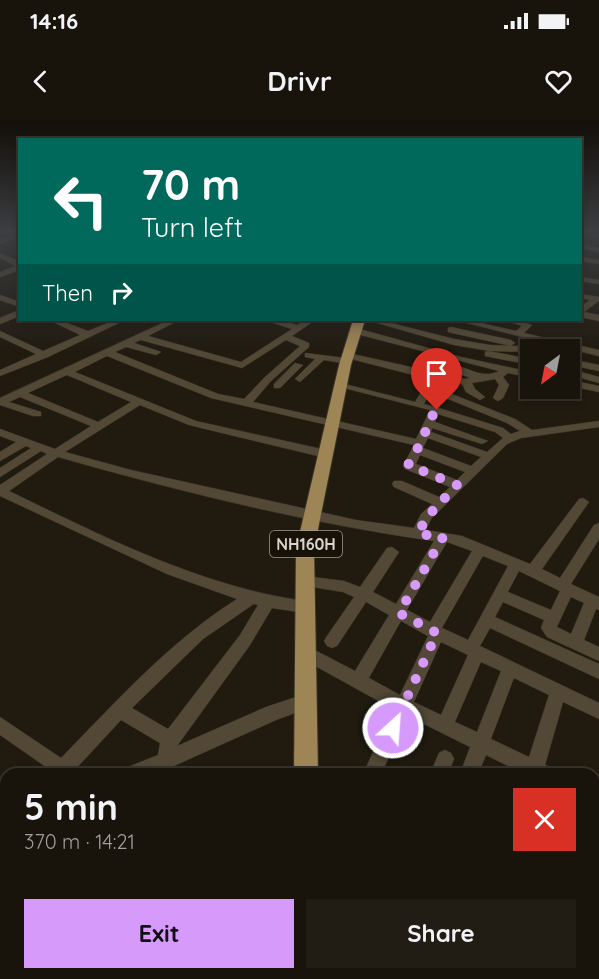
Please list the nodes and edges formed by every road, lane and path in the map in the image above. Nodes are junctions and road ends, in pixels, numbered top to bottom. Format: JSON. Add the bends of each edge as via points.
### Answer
{"nodes":[{"id":1,"x":582,"y":279,"type":"edge"},
{"id":2,"x":599,"y":282,"type":"edge"},
{"id":3,"x":582,"y":290,"type":"edge"},
{"id":4,"x":599,"y":291,"type":"edge"},
{"id":5,"x":18,"y":296,"type":"edge"},
{"id":6,"x":2,"y":300,"type":"edge"},
{"id":7,"x":18,"y":304,"type":"edge"},
{"id":8,"x":584,"y":307,"type":"edge"},
{"id":9,"x":599,"y":309,"type":"edge"},
{"id":10,"x":18,"y":314,"type":"edge"},
{"id":11,"x":582,"y":314,"type":"edge"},
{"id":12,"x":599,"y":318,"type":"edge"},
{"id":13,"x":0,"y":321,"type":"edge"},
{"id":14,"x":55,"y":321,"type":"edge"},
{"id":15,"x":119,"y":321,"type":"edge"},
{"id":16,"x":167,"y":321,"type":"edge"},
{"id":17,"x":276,"y":321,"type":"edge"},
{"id":18,"x":309,"y":321,"type":"edge"},
{"id":19,"x":380,"y":321,"type":"edge"},
{"id":20,"x":448,"y":321,"type":"edge"},
{"id":21,"x":464,"y":321,"type":"edge"},
{"id":22,"x":512,"y":321,"type":"edge"},
{"id":23,"x":398,"y":323,"type":"edge"},
{"id":24,"x":357,"y":325,"type":"edge"},
{"id":25,"x":298,"y":328,"type":"junction"},
{"id":26,"x":519,"y":333,"type":"junction"},
{"id":27,"x":0,"y":334,"type":"edge"},
{"id":28,"x":89,"y":335,"type":"junction"},
{"id":29,"x":140,"y":337,"type":"junction"},
{"id":30,"x":285,"y":337,"type":"junction"},
{"id":31,"x":386,"y":338,"type":"junction"},
{"id":32,"x":452,"y":342,"type":"junction"},
{"id":33,"x":126,"y":344,"type":"junction"},
{"id":34,"x":306,"y":344,"type":"junction"},
{"id":35,"x":518,"y":347,"type":"junction"},
{"id":36,"x":520,"y":350,"type":"edge"},
{"id":37,"x":156,"y":352,"type":"dead end"},
{"id":38,"x":493,"y":352,"type":"junction"},
{"id":39,"x":108,"y":353,"type":"junction"},
{"id":40,"x":599,"y":353,"type":"edge"},
{"id":41,"x":45,"y":355,"type":"junction"},
{"id":42,"x":308,"y":355,"type":"junction"},
{"id":43,"x":322,"y":357,"type":"junction"},
{"id":44,"x":580,"y":357,"type":"edge"},
{"id":45,"x":347,"y":359,"type":"junction"},
{"id":46,"x":520,"y":359,"type":"edge"},
{"id":47,"x":599,"y":362,"type":"edge"},
{"id":48,"x":580,"y":364,"type":"edge"},
{"id":49,"x":450,"y":367,"type":"dead end"},
{"id":50,"x":599,"y":368,"type":"edge"},
{"id":51,"x":1,"y":372,"type":"edge"},
{"id":52,"x":67,"y":372,"type":"junction"},
{"id":53,"x":502,"y":373,"type":"junction"},
{"id":54,"x":520,"y":374,"type":"edge"},
{"id":55,"x":580,"y":375,"type":"edge"},
{"id":56,"x":435,"y":377,"type":"junction"},
{"id":57,"x":480,"y":378,"type":"junction"},
{"id":58,"x":300,"y":380,"type":"dead end"},
{"id":59,"x":599,"y":380,"type":"edge"},
{"id":60,"x":465,"y":382,"type":"junction"},
{"id":61,"x":580,"y":385,"type":"edge"},
{"id":62,"x":277,"y":386,"type":"dead end"},
{"id":63,"x":341,"y":386,"type":"junction"},
{"id":64,"x":429,"y":388,"type":"junction"},
{"id":65,"x":599,"y":389,"type":"edge"},
{"id":66,"x":20,"y":393,"type":"junction"},
{"id":67,"x":480,"y":397,"type":"dead end"},
{"id":68,"x":498,"y":398,"type":"dead end"},
{"id":69,"x":139,"y":401,"type":"junction"},
{"id":70,"x":246,"y":403,"type":"junction"},
{"id":71,"x":418,"y":406,"type":"junction"},
{"id":72,"x":435,"y":410,"type":"junction"},
{"id":73,"x":37,"y":414,"type":"dead end"},
{"id":74,"x":333,"y":422,"type":"junction"},
{"id":75,"x":599,"y":424,"type":"edge"},
{"id":76,"x":99,"y":426,"type":"junction"},
{"id":77,"x":530,"y":433,"type":"junction"},
{"id":78,"x":1,"y":434,"type":"edge"},
{"id":79,"x":423,"y":437,"type":"junction"},
{"id":80,"x":510,"y":438,"type":"junction"},
{"id":81,"x":482,"y":441,"type":"dead end"},
{"id":82,"x":24,"y":442,"type":"junction"},
{"id":83,"x":40,"y":447,"type":"junction"},
{"id":84,"x":56,"y":453,"type":"junction"},
{"id":85,"x":326,"y":454,"type":"junction"},
{"id":86,"x":488,"y":456,"type":"junction"},
{"id":87,"x":0,"y":457,"type":"edge"},
{"id":88,"x":473,"y":471,"type":"junction"},
{"id":89,"x":0,"y":473,"type":"edge"},
{"id":90,"x":398,"y":484,"type":"dead end"},
{"id":91,"x":457,"y":485,"type":"junction"},
{"id":92,"x":0,"y":491,"type":"edge"},
{"id":93,"x":440,"y":502,"type":"junction"},
{"id":94,"x":583,"y":502,"type":"dead end"},
{"id":95,"x":311,"y":515,"type":"junction"},
{"id":96,"x":599,"y":528,"type":"edge"},
{"id":97,"x":418,"y":534,"type":"junction"},
{"id":98,"x":443,"y":537,"type":"junction"},
{"id":99,"x":481,"y":548,"type":"junction"},
{"id":100,"x":392,"y":552,"type":"dead end"},
{"id":101,"x":516,"y":563,"type":"junction"},
{"id":102,"x":533,"y":571,"type":"junction"},
{"id":103,"x":305,"y":581,"type":"junction"},
{"id":104,"x":565,"y":587,"type":"junction"},
{"id":105,"x":363,"y":594,"type":"junction"},
{"id":106,"x":501,"y":595,"type":"junction"},
{"id":107,"x":252,"y":598,"type":"junction"},
{"id":108,"x":268,"y":602,"type":"junction"},
{"id":109,"x":595,"y":602,"type":"edge"},
{"id":110,"x":305,"y":607,"type":"junction"},
{"id":111,"x":399,"y":613,"type":"junction"},
{"id":112,"x":552,"y":617,"type":"junction"},
{"id":113,"x":488,"y":620,"type":"junction"},
{"id":114,"x":435,"y":632,"type":"junction"},
{"id":115,"x":332,"y":641,"type":"dead end"},
{"id":116,"x":575,"y":643,"type":"junction"},
{"id":117,"x":474,"y":651,"type":"junction"},
{"id":118,"x":305,"y":652,"type":"junction"},
{"id":119,"x":599,"y":654,"type":"edge"},
{"id":120,"x":510,"y":668,"type":"junction"},
{"id":121,"x":599,"y":672,"type":"edge"},
{"id":122,"x":358,"y":681,"type":"junction"},
{"id":123,"x":558,"y":692,"type":"junction"},
{"id":124,"x":305,"y":702,"type":"junction"},
{"id":125,"x":403,"y":705,"type":"junction"},
{"id":126,"x":120,"y":711,"type":"junction"},
{"id":127,"x":599,"y":711,"type":"edge"},
{"id":128,"x":0,"y":724,"type":"edge"},
{"id":129,"x":445,"y":725,"type":"junction"},
{"id":130,"x":171,"y":740,"type":"junction"},
{"id":131,"x":481,"y":742,"type":"junction"},
{"id":132,"x":168,"y":759,"type":"junction"},
{"id":133,"x":57,"y":768,"type":"edge"},
{"id":134,"x":66,"y":768,"type":"edge"},
{"id":135,"x":149,"y":768,"type":"edge"},
{"id":136,"x":306,"y":768,"type":"edge"},
{"id":137,"x":375,"y":768,"type":"edge"},
{"id":138,"x":471,"y":768,"type":"edge"},
{"id":139,"x":532,"y":768,"type":"edge"},
{"id":140,"x":541,"y":768,"type":"edge"}],
"edges":[{"from":1,"to":2,"type":"street"},
{"from":3,"to":4,"type":"street"},
{"from":3,"to":8,"type":"street","via":[[596,299]]},
{"from":5,"to":6,"type":"street"},
{"from":6,"to":7,"type":"street"},
{"from":8,"to":9,"type":"street"},
{"from":10,"to":13,"type":"street"},
{"from":11,"to":12,"type":"street"},
{"from":14,"to":28,"type":"street"},
{"from":15,"to":28,"type":"street"},
{"from":16,"to":29,"type":"street"},
{"from":17,"to":25,"type":"street"},
{"from":18,"to":25,"type":"street"},
{"from":19,"to":23,"type":"street"},
{"from":20,"to":32,"type":"street"},
{"from":21,"to":26,"type":"street"},
{"from":22,"to":26,"type":"street","via":[[528,325]]},
{"from":23,"to":31,"type":"street"},
{"from":23,"to":32,"type":"street"},
{"from":24,"to":31,"type":"street"},
{"from":24,"to":45,"type":"highway","number":"NH160H"},
{"from":25,"to":30,"type":"street"},
{"from":26,"to":40,"type":"street"},
{"from":27,"to":41,"type":"street"},
{"from":28,"to":41,"type":"street"},
{"from":29,"to":30,"type":"street","via":[[242,365]]},
{"from":29,"to":33,"type":"street"},
{"from":30,"to":34,"type":"street"},
{"from":31,"to":32,"type":"street"},
{"from":32,"to":35,"type":"street","via":[[506,342]]},
{"from":32,"to":38,"type":"street"},
{"from":32,"to":53,"type":"street"},
{"from":33,"to":37,"type":"street"},
{"from":33,"to":39,"type":"street"},
{"from":34,"to":42,"type":"street","via":[[313,348]]},
{"from":34,"to":70,"type":"street"},
{"from":35,"to":36,"type":"street"},
{"from":35,"to":38,"type":"street"},
{"from":38,"to":46,"type":"street"},
{"from":39,"to":52,"type":"street"},
{"from":39,"to":70,"type":"street","via":[[214,396]]},
{"from":41,"to":51,"type":"street"},
{"from":42,"to":43,"type":"street"},
{"from":42,"to":62,"type":"street"},
{"from":43,"to":45,"type":"street"},
{"from":43,"to":58,"type":"street"},
{"from":44,"to":47,"type":"street"},
{"from":45,"to":56,"type":"street"},
{"from":45,"to":63,"type":"highway","number":"NH160H"},
{"from":48,"to":50,"type":"street"},
{"from":49,"to":57,"type":"street"},
{"from":52,"to":66,"type":"street"},
{"from":52,"to":69,"type":"street"},
{"from":53,"to":54,"type":"street"},
{"from":53,"to":57,"type":"street"},
{"from":53,"to":68,"type":"street","via":[[504,385]]},
{"from":55,"to":59,"type":"street"},
{"from":56,"to":60,"type":"street"},
{"from":56,"to":64,"type":"street"},
{"from":57,"to":60,"type":"street"},
{"from":60,"to":67,"type":"street"},
{"from":61,"to":65,"type":"street"},
{"from":63,"to":71,"type":"street"},
{"from":63,"to":74,"type":"highway","number":"NH160H"},
{"from":64,"to":71,"type":"street"},
{"from":64,"to":77,"type":"street","via":[[511,421]]},
{"from":66,"to":73,"type":"street","via":[[0,402]]},
{"from":66,"to":76,"type":"street"},
{"from":69,"to":76,"type":"street"},
{"from":69,"to":85,"type":"street","via":[[193,423]]},
{"from":70,"to":74,"type":"street"},
{"from":71,"to":72,"type":"street"},
{"from":72,"to":79,"type":"street"},
{"from":72,"to":80,"type":"street","via":[[499,430]]},
{"from":74,"to":79,"type":"street"},
{"from":74,"to":85,"type":"highway","number":"NH160H"},
{"from":75,"to":77,"type":"street"},
{"from":76,"to":84,"type":"street"},
{"from":77,"to":80,"type":"street"},
{"from":78,"to":82,"type":"street"},
{"from":79,"to":81,"type":"street"},
{"from":79,"to":86,"type":"street"},
{"from":79,"to":88,"type":"street"},
{"from":79,"to":91,"type":"street","via":[[409,466]]},
{"from":80,"to":86,"type":"street"},
{"from":82,"to":83,"type":"street"},
{"from":82,"to":87,"type":"street"},
{"from":83,"to":84,"type":"street"},
{"from":83,"to":89,"type":"street"},
{"from":84,"to":92,"type":"street"},
{"from":84,"to":95,"type":"street"},
{"from":85,"to":95,"type":"highway","number":"NH160H"},
{"from":86,"to":88,"type":"street"},
{"from":88,"to":91,"type":"street"},
{"from":90,"to":93,"type":"street"},
{"from":91,"to":93,"type":"street"},
{"from":92,"to":107,"type":"street","via":[[142,557]]},
{"from":93,"to":97,"type":"street"},
{"from":94,"to":102,"type":"street"},
{"from":95,"to":97,"type":"street"},
{"from":95,"to":103,"type":"highway","number":"NH160H"},
{"from":96,"to":104,"type":"street"},
{"from":97,"to":98,"type":"street"},
{"from":98,"to":99,"type":"street"},
{"from":98,"to":111,"type":"street"},
{"from":99,"to":101,"type":"street"},
{"from":99,"to":114,"type":"street"},
{"from":100,"to":105,"type":"street"},
{"from":101,"to":102,"type":"street"},
{"from":101,"to":106,"type":"street"},
{"from":102,"to":104,"type":"street"},
{"from":103,"to":105,"type":"street"},
{"from":103,"to":110,"type":"highway","number":"NH160H"},
{"from":104,"to":109,"type":"street"},
{"from":104,"to":112,"type":"street"},
{"from":105,"to":111,"type":"street"},
{"from":105,"to":115,"type":"street"},
{"from":106,"to":112,"type":"street"},
{"from":106,"to":113,"type":"street"},
{"from":107,"to":108,"type":"street"},
{"from":107,"to":126,"type":"street","via":[[197,634]]},
{"from":108,"to":110,"type":"street"},
{"from":108,"to":130,"type":"street"},
{"from":109,"to":116,"type":"street"},
{"from":110,"to":118,"type":"highway","number":"NH160H"},
{"from":111,"to":114,"type":"street"},
{"from":111,"to":122,"type":"street"},
{"from":112,"to":116,"type":"street","via":[[552,632]]},
{"from":113,"to":117,"type":"street"},
{"from":113,"to":121,"type":"street"},
{"from":114,"to":117,"type":"street"},
{"from":114,"to":125,"type":"street"},
{"from":116,"to":119,"type":"street"},
{"from":117,"to":120,"type":"street"},
{"from":117,"to":129,"type":"street"},
{"from":118,"to":122,"type":"street"},
{"from":118,"to":124,"type":"highway","number":"NH160H"},
{"from":120,"to":123,"type":"street"},
{"from":120,"to":131,"type":"street"},
{"from":122,"to":125,"type":"street"},
{"from":123,"to":127,"type":"street"},
{"from":123,"to":140,"type":"street"},
{"from":124,"to":132,"type":"street"},
{"from":124,"to":136,"type":"highway","number":"NH160H"},
{"from":125,"to":129,"type":"street"},
{"from":125,"to":137,"type":"street"},
{"from":126,"to":130,"type":"street"},
{"from":126,"to":134,"type":"street"},
{"from":128,"to":133,"type":"street"},
{"from":129,"to":131,"type":"street"},
{"from":130,"to":132,"type":"street"},
{"from":131,"to":138,"type":"street"},
{"from":131,"to":139,"type":"street"},
{"from":132,"to":135,"type":"street"}]}
